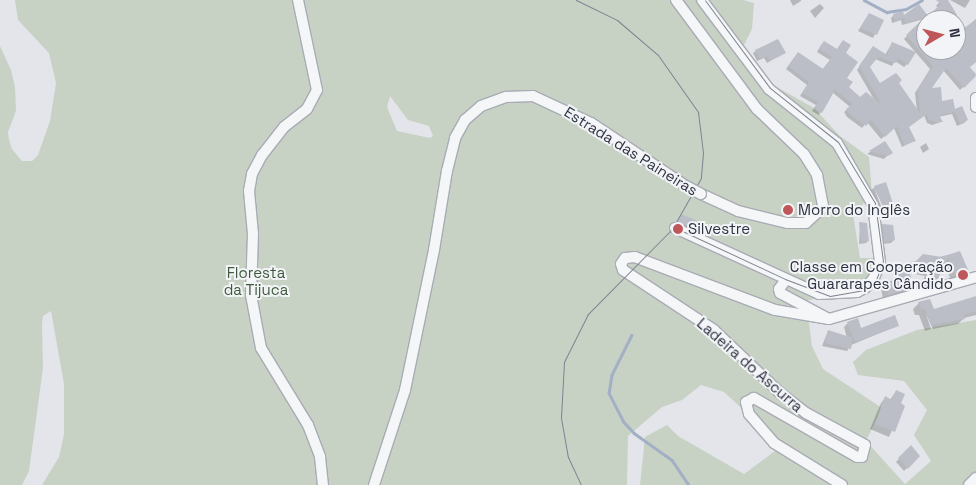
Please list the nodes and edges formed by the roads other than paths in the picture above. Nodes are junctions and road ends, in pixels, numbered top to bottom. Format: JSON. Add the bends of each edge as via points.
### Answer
{"nodes":[{"id":1,"x":298,"y":0,"type":"edge"},
{"id":2,"x":676,"y":0,"type":"edge"},
{"id":3,"x":702,"y":0,"type":"edge"},
{"id":4,"x":976,"y":98,"type":"edge"},
{"id":5,"x":976,"y":107,"type":"edge"},
{"id":6,"x":675,"y":228,"type":"dead end"},
{"id":7,"x":976,"y":277,"type":"edge"},
{"id":8,"x":785,"y":281,"type":"junction"},
{"id":9,"x":829,"y":319,"type":"junction"},
{"id":10,"x":976,"y":478,"type":"edge"},
{"id":11,"x":323,"y":485,"type":"edge"},
{"id":12,"x":374,"y":485,"type":"edge"},
{"id":13,"x":842,"y":485,"type":"edge"},
{"id":14,"x":970,"y":485,"type":"edge"}],
"edges":[{"from":1,"to":11,"type":"street","via":[[316,90],[307,108],[284,127],[252,174],[249,191],[253,234],[251,295],[261,348],[308,425],[320,457]]},
{"from":2,"to":12,"type":"street","name":"Estrada das Paineiras","bridge":true,"via":[[757,109],[804,154],[818,175],[823,207],[806,223],[787,223],[738,211],[686,186],[591,123],[533,96],[506,97],[481,106],[465,120],[456,138],[405,390]]},
{"from":3,"to":8,"type":"street","via":[[769,89],[837,143],[873,205],[880,262],[874,278],[865,288],[856,292],[819,294]]},
{"from":4,"to":5,"type":"street"},
{"from":6,"to":8,"type":"street"},
{"from":7,"to":9,"type":"street"},
{"from":8,"to":9,"type":"street","via":[[780,293]]},
{"from":9,"to":13,"type":"street","name":"Ladeira do Ascurra","via":[[775,310],[635,257],[625,258],[622,264],[622,270],[714,330],[806,413],[865,445],[862,457],[857,457],[754,398],[746,402],[749,414],[774,443]]},
{"from":10,"to":14,"type":"street"}]}
